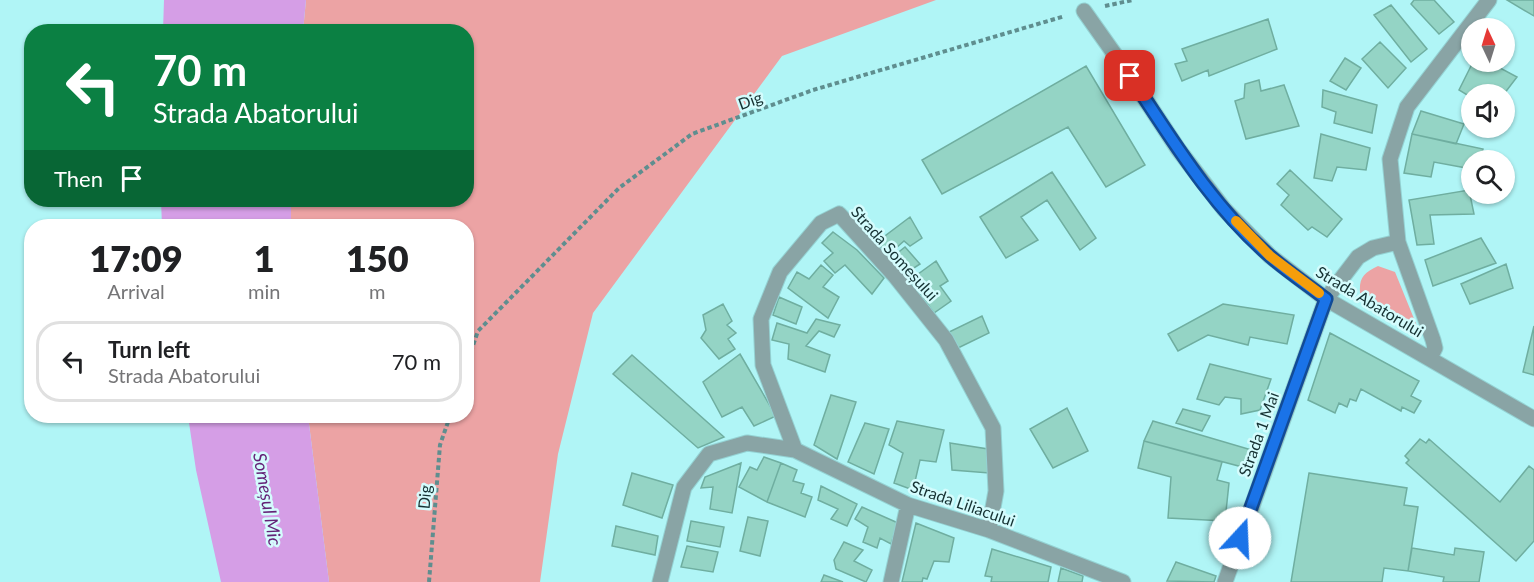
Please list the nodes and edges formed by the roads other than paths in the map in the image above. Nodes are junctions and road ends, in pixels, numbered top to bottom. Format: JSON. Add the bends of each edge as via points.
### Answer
{"nodes":[{"id":1,"x":1489,"y":0,"type":"edge"},
{"id":2,"x":1084,"y":11,"type":"road end"},
{"id":3,"x":1398,"y":242,"type":"junction"},
{"id":4,"x":1326,"y":299,"type":"junction"},
{"id":5,"x":1430,"y":358,"type":"junction"},
{"id":6,"x":1534,"y":419,"type":"edge"},
{"id":7,"x":795,"y":450,"type":"junction"},
{"id":8,"x":908,"y":505,"type":"junction"},
{"id":9,"x":990,"y":530,"type":"junction"},
{"id":10,"x":660,"y":582,"type":"edge"},
{"id":11,"x":891,"y":582,"type":"edge"},
{"id":12,"x":1123,"y":582,"type":"edge"},
{"id":13,"x":1225,"y":582,"type":"edge"}],
"edges":[{"from":1,"to":3,"type":"street","via":[[1407,107],[1390,159]]},
{"from":2,"to":4,"type":"street","name":"Strada Abatorului","via":[[1224,209],[1270,256]]},
{"from":3,"to":4,"type":"street","name":"Strada 1 Mai","via":[[1358,256]]},
{"from":3,"to":5,"type":"street","via":[[1433,340],[1435,348]]},
{"from":4,"to":5,"type":"street","name":"Strada Abatorului"},
{"from":4,"to":13,"type":"street","name":"Strada 1 Mai"},
{"from":5,"to":6,"type":"street","name":"Strada Abatorului"},
{"from":7,"to":8,"type":"street","name":"Strada Liliacului"},
{"from":7,"to":9,"type":"street","name":"Strada Someșului","via":[[763,365],[761,319],[780,272],[820,223],[838,214],[946,340],[993,428],[996,491]]},
{"from":7,"to":10,"type":"street","name":"Strada Liliacului","via":[[747,442],[709,454],[684,487]]},
{"from":8,"to":9,"type":"street","name":"Strada Liliacului"},
{"from":8,"to":11,"type":"street"},
{"from":9,"to":12,"type":"street","name":"Strada Liliacului"}]}
